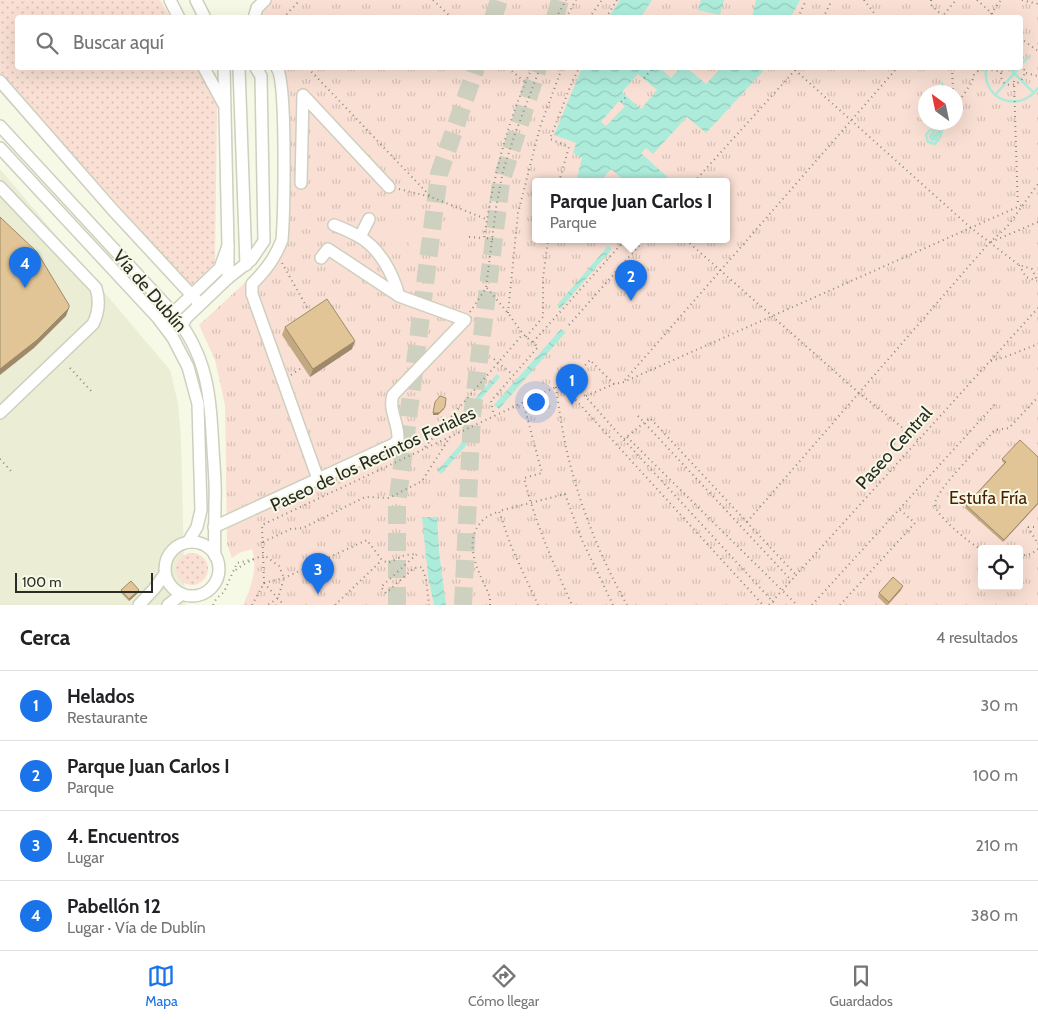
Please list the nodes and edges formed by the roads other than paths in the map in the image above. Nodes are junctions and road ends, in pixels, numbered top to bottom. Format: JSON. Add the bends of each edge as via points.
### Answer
{"nodes":[{"id":1,"x":170,"y":0,"type":"edge"},
{"id":2,"x":196,"y":0,"type":"edge"},
{"id":3,"x":265,"y":0,"type":"edge"},
{"id":4,"x":178,"y":15,"type":"edge"},
{"id":5,"x":204,"y":15,"type":"edge"},
{"id":6,"x":255,"y":15,"type":"edge"},
{"id":7,"x":206,"y":70,"type":"edge"},
{"id":8,"x":220,"y":70,"type":"edge"},
{"id":9,"x":224,"y":70,"type":"edge"},
{"id":10,"x":239,"y":70,"type":"edge"},
{"id":11,"x":257,"y":70,"type":"edge"},
{"id":12,"x":278,"y":70,"type":"edge"},
{"id":13,"x":0,"y":81,"type":"edge"},
{"id":14,"x":225,"y":106,"type":"junction"},
{"id":15,"x":0,"y":126,"type":"edge"},
{"id":16,"x":0,"y":148,"type":"edge"},
{"id":17,"x":301,"y":183,"type":"dead end"},
{"id":18,"x":0,"y":187,"type":"edge"},
{"id":19,"x":389,"y":187,"type":"road end"},
{"id":20,"x":369,"y":219,"type":"dead end"},
{"id":21,"x":334,"y":225,"type":"dead end"},
{"id":22,"x":360,"y":237,"type":"junction"},
{"id":23,"x":228,"y":246,"type":"junction"},
{"id":24,"x":321,"y":258,"type":"dead end"},
{"id":25,"x":246,"y":265,"type":"junction"},
{"id":26,"x":228,"y":278,"type":"junction"},
{"id":27,"x":192,"y":295,"type":"junction"},
{"id":28,"x":398,"y":296,"type":"junction"},
{"id":29,"x":200,"y":304,"type":"junction"},
{"id":30,"x":173,"y":313,"type":"junction"},
{"id":31,"x":182,"y":325,"type":"junction"},
{"id":32,"x":188,"y":367,"type":"junction"},
{"id":33,"x":0,"y":413,"type":"edge"},
{"id":34,"x":318,"y":479,"type":"junction"},
{"id":35,"x":214,"y":527,"type":"junction"},
{"id":36,"x":188,"y":542,"type":"junction"},
{"id":37,"x":215,"y":556,"type":"junction"},
{"id":38,"x":165,"y":574,"type":"junction"},
{"id":39,"x":206,"y":591,"type":"junction"},
{"id":40,"x":185,"y":598,"type":"edge"},
{"id":41,"x":139,"y":605,"type":"edge"},
{"id":42,"x":168,"y":605,"type":"edge"},
{"id":43,"x":202,"y":605,"type":"edge"}],
"edges":[{"from":1,"to":4,"type":"street"},
{"from":2,"to":5,"type":"street"},
{"from":3,"to":6,"type":"street"},
{"from":7,"to":8,"type":"street","via":[[213,74]]},
{"from":7,"to":14,"type":"street"},
{"from":9,"to":14,"type":"street"},
{"from":10,"to":25,"type":"street"},
{"from":11,"to":25,"type":"street","via":[[261,76],[264,241]]},
{"from":12,"to":34,"type":"street","via":[[282,97],[282,240],[277,255],[252,284],[252,294]]},
{"from":13,"to":27,"type":"street"},
{"from":14,"to":23,"type":"street"},
{"from":15,"to":30,"type":"street","name":"Vía de Dublín"},
{"from":16,"to":32,"type":"street","name":"Vía de Dublín","via":[[158,318]]},
{"from":17,"to":19,"type":"street","via":[[303,95]]},
{"from":18,"to":33,"type":"street","via":[[96,288],[99,305],[93,324]]},
{"from":20,"to":22,"type":"street"},
{"from":21,"to":22,"type":"street"},
{"from":22,"to":28,"type":"street","via":[[381,258],[394,280]]},
{"from":23,"to":26,"type":"street"},
{"from":23,"to":27,"type":"street","via":[[220,268]]},
{"from":24,"to":28,"type":"street","via":[[328,249]]},
{"from":25,"to":26,"type":"street"},
{"from":26,"to":29,"type":"street"},
{"from":27,"to":29,"type":"street"},
{"from":27,"to":30,"type":"street"},
{"from":28,"to":34,"type":"street","via":[[465,320],[393,395],[390,402],[398,440]]},
{"from":29,"to":31,"type":"street"},
{"from":30,"to":31,"type":"street","name":"Vía de Dublín"},
{"from":30,"to":32,"type":"street","via":[[173,327],[189,355]]},
{"from":31,"to":35,"type":"street","name":"Vía de Dublín","via":[[203,365],[210,397],[216,501]]},
{"from":32,"to":36,"type":"street","name":"Vía de Dublín","via":[[198,404],[201,500],[197,527]]},
{"from":34,"to":35,"type":"street"},
{"from":35,"to":37,"type":"street","name":"Vía de Dublín"},
{"from":36,"to":37,"type":"street","via":[[205,545]]},
{"from":36,"to":38,"type":"street","via":[[170,553]]},
{"from":37,"to":39,"type":"street","via":[[218,564],[216,580]]},
{"from":38,"to":40,"type":"street","via":[[169,584]]},
{"from":38,"to":41,"type":"street"},
{"from":39,"to":40,"type":"street"},
{"from":39,"to":43,"type":"street"},
{"from":40,"to":42,"type":"street"}]}
